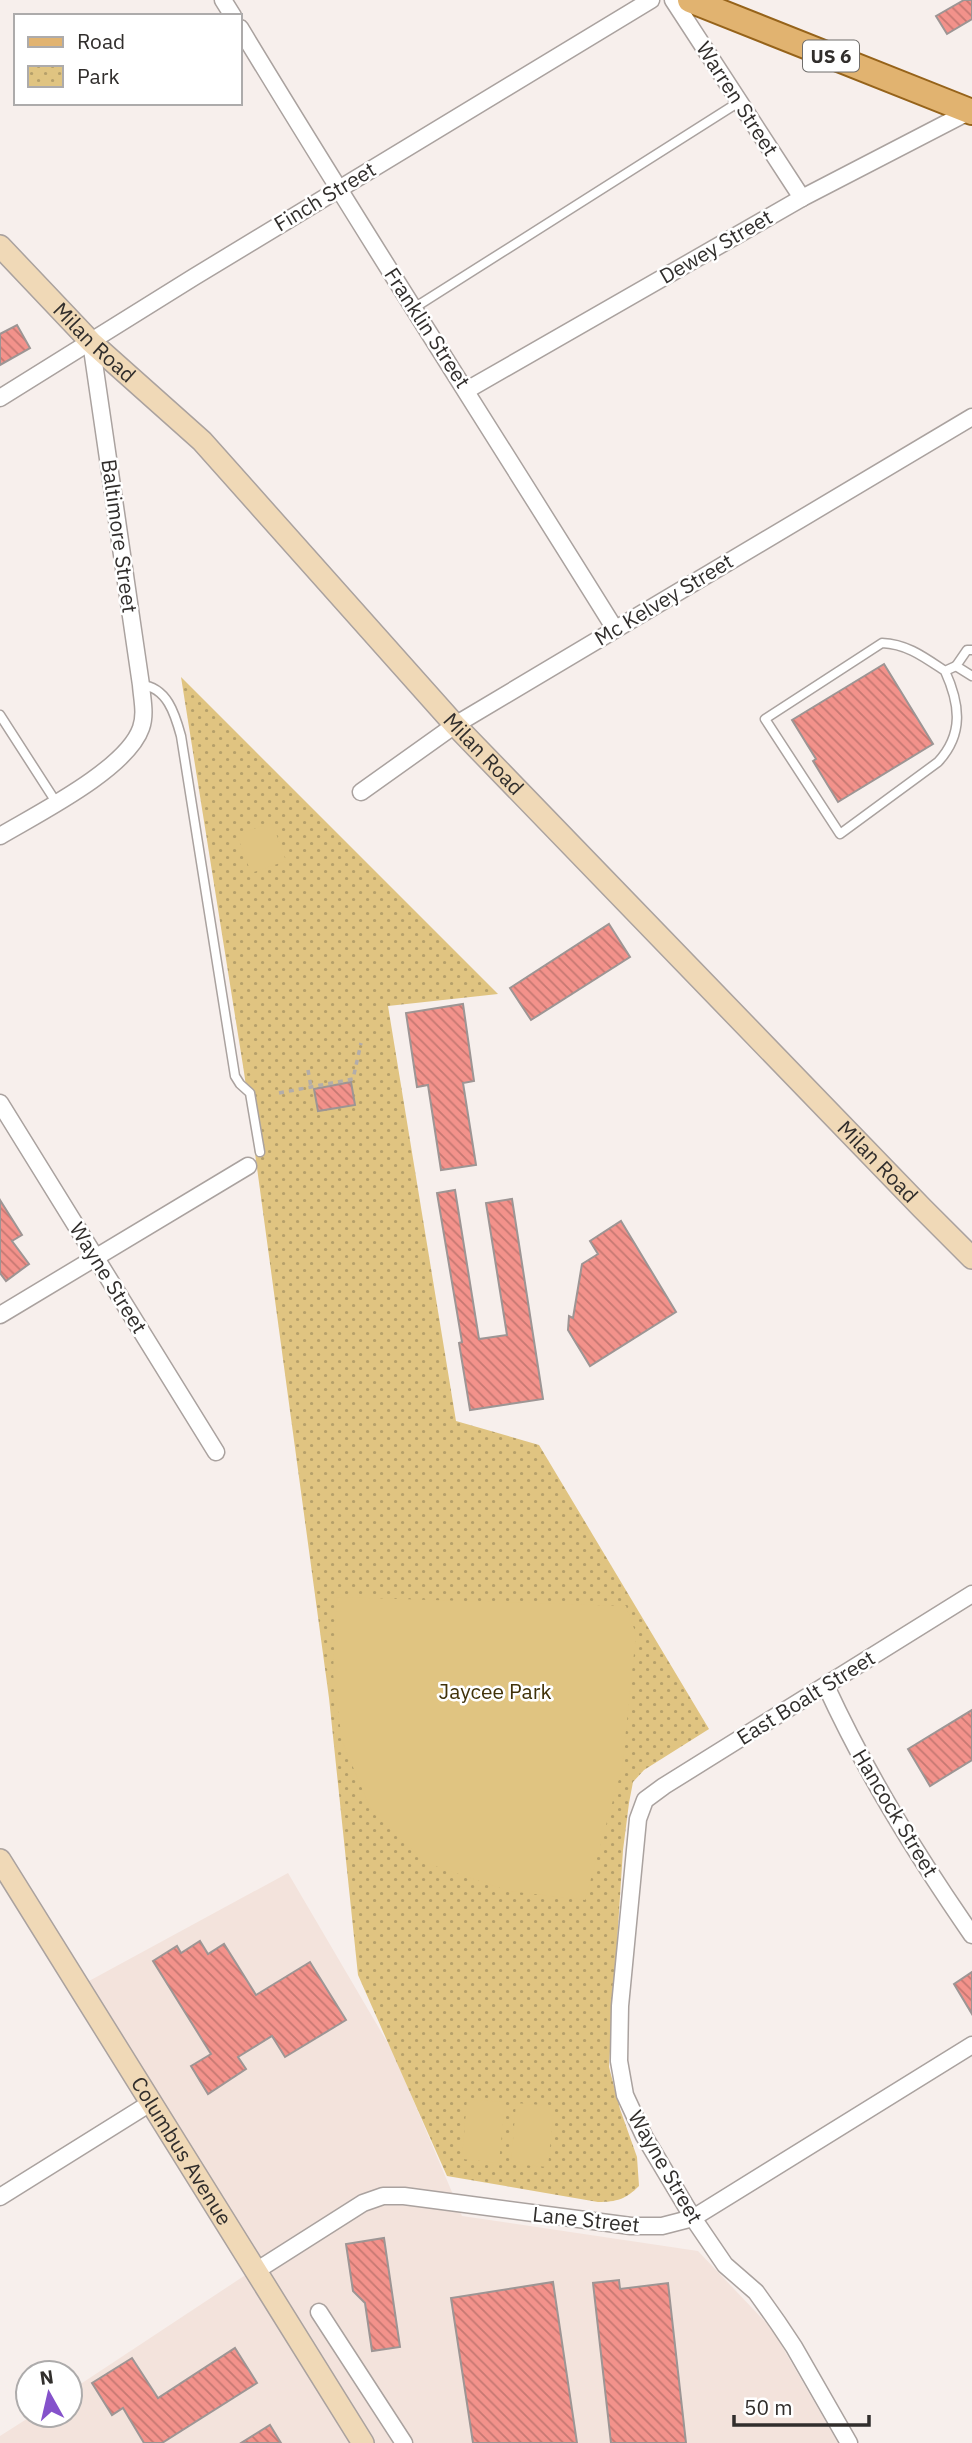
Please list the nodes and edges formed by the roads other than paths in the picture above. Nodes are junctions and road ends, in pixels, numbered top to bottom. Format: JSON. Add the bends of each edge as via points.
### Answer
{"nodes":[{"id":1,"x":652,"y":0,"type":"edge"},
{"id":2,"x":673,"y":0,"type":"edge"},
{"id":3,"x":690,"y":0,"type":"edge"},
{"id":4,"x":242,"y":31,"type":"edge"},
{"id":5,"x":739,"y":102,"type":"junction"},
{"id":6,"x":971,"y":111,"type":"edge"},
{"id":7,"x":338,"y":190,"type":"junction"},
{"id":8,"x":802,"y":198,"type":"junction"},
{"id":9,"x":0,"y":246,"type":"edge"},
{"id":10,"x":414,"y":308,"type":"junction"},
{"id":11,"x":91,"y":342,"type":"junction"},
{"id":12,"x":467,"y":390,"type":"junction"},
{"id":13,"x":0,"y":398,"type":"edge"},
{"id":14,"x":972,"y":417,"type":"edge"},
{"id":15,"x":615,"y":629,"type":"junction"},
{"id":16,"x":972,"y":650,"type":"edge"},
{"id":17,"x":956,"y":666,"type":"junction"},
{"id":18,"x":944,"y":671,"type":"junction"},
{"id":19,"x":972,"y":676,"type":"edge"},
{"id":20,"x":141,"y":685,"type":"junction"},
{"id":21,"x":0,"y":715,"type":"edge"},
{"id":22,"x":455,"y":725,"type":"junction"},
{"id":23,"x":361,"y":792,"type":"dead end"},
{"id":24,"x":56,"y":802,"type":"junction"},
{"id":25,"x":0,"y":836,"type":"edge"},
{"id":26,"x":0,"y":1103,"type":"edge"},
{"id":27,"x":260,"y":1153,"type":"dead end"},
{"id":28,"x":248,"y":1166,"type":"dead end"},
{"id":29,"x":95,"y":1257,"type":"junction"},
{"id":30,"x":972,"y":1258,"type":"edge"},
{"id":31,"x":0,"y":1315,"type":"edge"},
{"id":32,"x":216,"y":1452,"type":"dead end"},
{"id":33,"x":972,"y":1594,"type":"edge"},
{"id":34,"x":826,"y":1686,"type":"junction"},
{"id":35,"x":642,"y":1804,"type":"joint"},
{"id":36,"x":0,"y":1860,"type":"edge"},
{"id":37,"x":972,"y":1936,"type":"edge"},
{"id":38,"x":972,"y":2045,"type":"edge"},
{"id":39,"x":152,"y":2102,"type":"junction"},
{"id":40,"x":0,"y":2197,"type":"edge"},
{"id":41,"x":693,"y":2218,"type":"junction"},
{"id":42,"x":256,"y":2272,"type":"junction"},
{"id":43,"x":319,"y":2312,"type":"dead end"},
{"id":44,"x":363,"y":2443,"type":"edge"},
{"id":45,"x":404,"y":2443,"type":"edge"},
{"id":46,"x":849,"y":2443,"type":"edge"}],
"edges":[{"from":1,"to":7,"type":"street","name":"Finch Street"},
{"from":2,"to":5,"type":"street","name":"Warren Street"},
{"from":3,"to":6,"type":"main road","number":"US 6"},
{"from":4,"to":7,"type":"street","name":"Franklin Street"},
{"from":5,"to":8,"type":"street","name":"Warren Street"},
{"from":5,"to":10,"type":"lane"},
{"from":6,"to":8,"type":"street","name":"Dewey Street"},
{"from":7,"to":10,"type":"street","name":"Franklin Street"},
{"from":7,"to":11,"type":"street","name":"Finch Street"},
{"from":8,"to":12,"type":"street","name":"Dewey Street"},
{"from":9,"to":11,"type":"street","name":"Milan Road"},
{"from":10,"to":12,"type":"street","name":"Franklin Street"},
{"from":11,"to":13,"type":"street","name":"Finch Street"},
{"from":11,"to":20,"type":"street","name":"Baltimore Street"},
{"from":11,"to":22,"type":"street","name":"Milan Road","via":[[202,441]]},
{"from":12,"to":15,"type":"street","name":"Franklin Street"},
{"from":14,"to":15,"type":"street","name":"Mc Kelvey Street"},
{"from":15,"to":22,"type":"street","name":"Mc Kelvey Street"},
{"from":16,"to":17,"type":"lane"},
{"from":17,"to":18,"type":"lane"},
{"from":17,"to":19,"type":"lane"},
{"from":18,"to":18,"type":"lane","via":[[916,651],[881,643],[765,719],[840,834],[948,751],[957,724],[956,704]]},
{"from":20,"to":24,"type":"street","name":"Baltimore Street","via":[[141,729],[127,751]]},
{"from":20,"to":27,"type":"lane","via":[[152,686],[166,698],[181,736],[235,1076],[250,1093]]},
{"from":21,"to":24,"type":"lane"},
{"from":22,"to":23,"type":"street","name":"Mc Kelvey Street"},
{"from":22,"to":30,"type":"street","name":"Milan Road"},
{"from":24,"to":25,"type":"street"},
{"from":26,"to":29,"type":"street","name":"Wayne Street"},
{"from":28,"to":29,"type":"street"},
{"from":29,"to":31,"type":"street"},
{"from":29,"to":32,"type":"street","name":"Wayne Street"},
{"from":33,"to":34,"type":"street","name":"East Boalt Street"},
{"from":34,"to":35,"type":"street","name":"East Boalt Street"},
{"from":34,"to":37,"type":"street","name":"Hancock Street","via":[[878,1791]]},
{"from":35,"to":41,"type":"street","name":"Wayne Street","via":[[620,2006],[621,2075],[636,2120]]},
{"from":36,"to":39,"type":"street","name":"Columbus Avenue"},
{"from":38,"to":41,"type":"street","name":"Lane Street"},
{"from":39,"to":40,"type":"street"},
{"from":39,"to":42,"type":"street","name":"Columbus Avenue"},
{"from":41,"to":42,"type":"street","name":"Lane Street","via":[[652,2226],[611,2225],[383,2196],[363,2203]]},
{"from":41,"to":46,"type":"street","name":"Wayne Street","via":[[725,2265],[757,2292]]},
{"from":42,"to":44,"type":"street","name":"Columbus Avenue"},
{"from":43,"to":45,"type":"street"}]}
